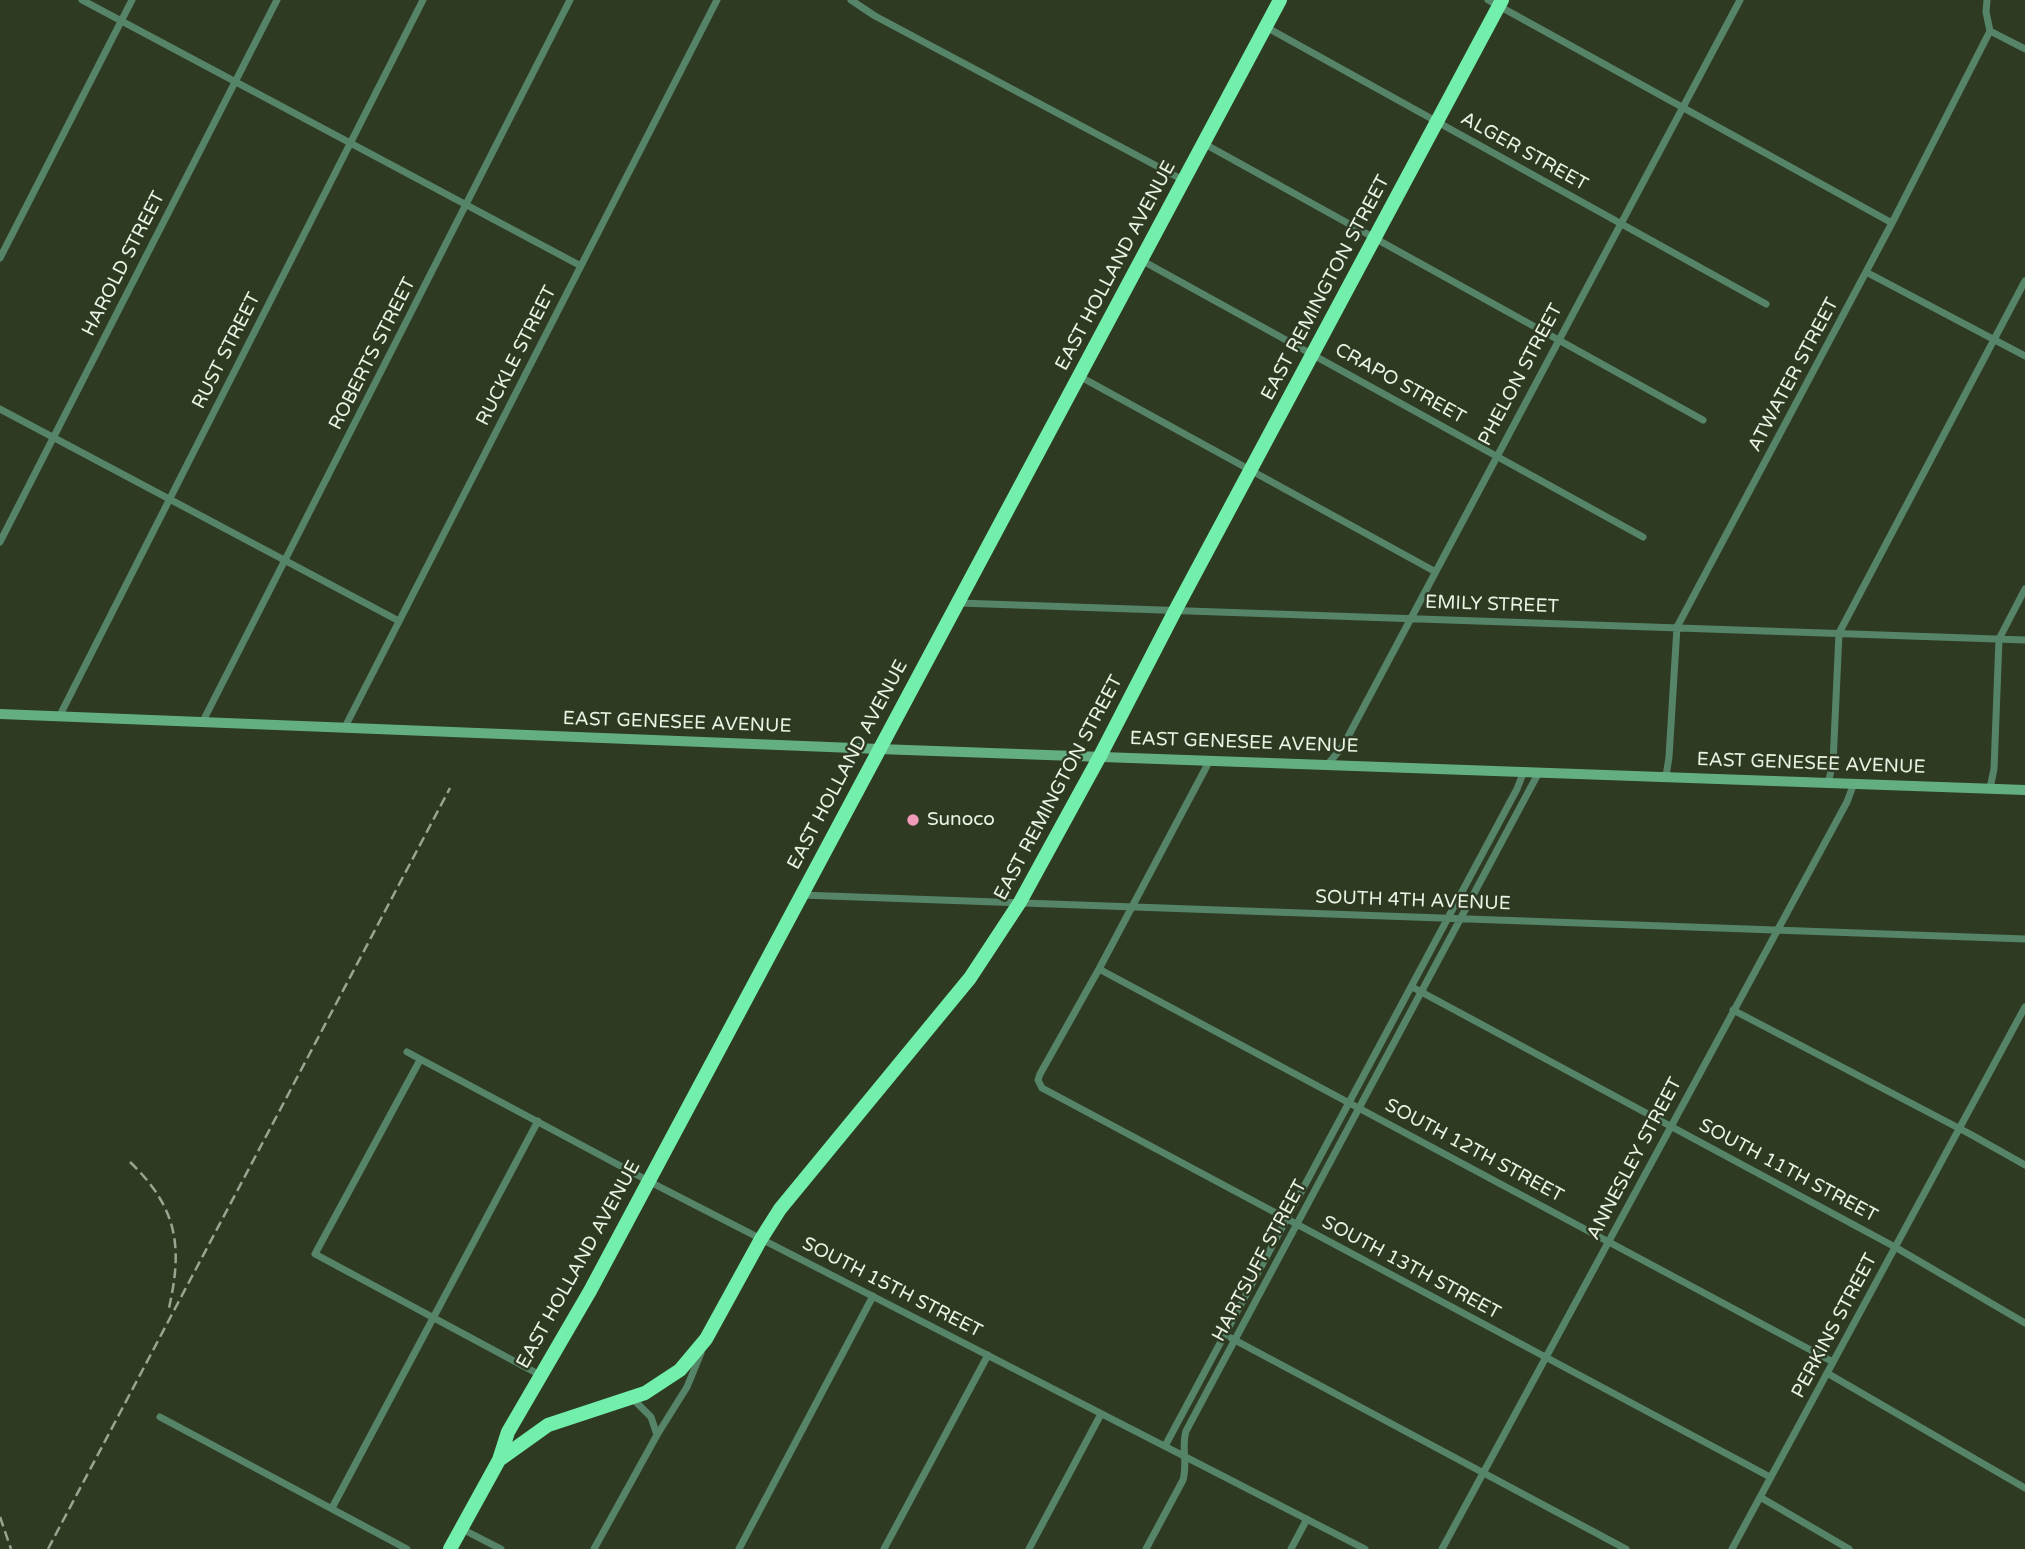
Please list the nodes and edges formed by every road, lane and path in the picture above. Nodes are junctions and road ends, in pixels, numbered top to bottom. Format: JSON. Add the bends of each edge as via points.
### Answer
{"nodes":[{"id":1,"x":82,"y":0,"type":"edge"},
{"id":2,"x":132,"y":0,"type":"edge"},
{"id":3,"x":277,"y":0,"type":"edge"},
{"id":4,"x":424,"y":0,"type":"edge"},
{"id":5,"x":570,"y":0,"type":"edge"},
{"id":6,"x":716,"y":0,"type":"edge"},
{"id":7,"x":851,"y":0,"type":"edge"},
{"id":8,"x":1280,"y":0,"type":"edge"},
{"id":9,"x":1740,"y":0,"type":"edge"},
{"id":10,"x":1987,"y":0,"type":"edge"},
{"id":11,"x":1496,"y":2,"type":"edge"},
{"id":12,"x":121,"y":21,"type":"junction"},
{"id":13,"x":1266,"y":27,"type":"junction"},
{"id":14,"x":1990,"y":31,"type":"junction"},
{"id":15,"x":2025,"y":49,"type":"edge"},
{"id":16,"x":235,"y":81,"type":"junction"},
{"id":17,"x":1683,"y":108,"type":"junction"},
{"id":18,"x":1437,"y":122,"type":"junction"},
{"id":19,"x":351,"y":143,"type":"junction"},
{"id":20,"x":1203,"y":143,"type":"junction"},
{"id":21,"x":1184,"y":180,"type":"junction"},
{"id":22,"x":466,"y":204,"type":"junction"},
{"id":23,"x":1620,"y":223,"type":"junction"},
{"id":24,"x":1892,"y":223,"type":"junction"},
{"id":25,"x":1375,"y":239,"type":"junction"},
{"id":26,"x":0,"y":258,"type":"edge"},
{"id":27,"x":1141,"y":260,"type":"junction"},
{"id":28,"x":581,"y":266,"type":"junction"},
{"id":29,"x":1866,"y":272,"type":"junction"},
{"id":30,"x":2025,"y":281,"type":"edge"},
{"id":31,"x":1766,"y":304,"type":"dead end"},
{"id":32,"x":1558,"y":339,"type":"junction"},
{"id":33,"x":1994,"y":339,"type":"junction"},
{"id":34,"x":1312,"y":355,"type":"junction"},
{"id":35,"x":2025,"y":356,"type":"edge"},
{"id":36,"x":1079,"y":376,"type":"junction"},
{"id":37,"x":0,"y":409,"type":"edge"},
{"id":38,"x":1703,"y":420,"type":"dead end"},
{"id":39,"x":54,"y":437,"type":"junction"},
{"id":40,"x":1496,"y":455,"type":"junction"},
{"id":41,"x":1250,"y":471,"type":"junction"},
{"id":42,"x":169,"y":500,"type":"junction"},
{"id":43,"x":1643,"y":537,"type":"dead end"},
{"id":44,"x":0,"y":542,"type":"edge"},
{"id":45,"x":285,"y":562,"type":"junction"},
{"id":46,"x":1434,"y":571,"type":"junction"},
{"id":47,"x":2025,"y":589,"type":"edge"},
{"id":48,"x":957,"y":603,"type":"junction"},
{"id":49,"x":1175,"y":609,"type":"junction"},
{"id":50,"x":1409,"y":618,"type":"junction"},
{"id":51,"x":399,"y":621,"type":"junction"},
{"id":52,"x":1677,"y":627,"type":"junction"},
{"id":53,"x":1839,"y":633,"type":"junction"},
{"id":54,"x":1999,"y":639,"type":"junction"},
{"id":55,"x":2025,"y":640,"type":"edge"},
{"id":56,"x":0,"y":715,"type":"edge"},
{"id":57,"x":59,"y":717,"type":"junction"},
{"id":58,"x":202,"y":723,"type":"junction"},
{"id":59,"x":345,"y":727,"type":"junction"},
{"id":60,"x":879,"y":749,"type":"junction"},
{"id":61,"x":1100,"y":756,"type":"junction"},
{"id":62,"x":1210,"y":760,"type":"junction"},
{"id":63,"x":1328,"y":764,"type":"junction"},
{"id":64,"x":1524,"y":771,"type":"junction"},
{"id":65,"x":1539,"y":772,"type":"junction"},
{"id":66,"x":1666,"y":776,"type":"junction"},
{"id":67,"x":1828,"y":783,"type":"junction"},
{"id":68,"x":1854,"y":783,"type":"junction"},
{"id":69,"x":1990,"y":788,"type":"junction"},
{"id":70,"x":2025,"y":790,"type":"edge"},
{"id":71,"x":800,"y":895,"type":"junction"},
{"id":72,"x":1020,"y":902,"type":"junction"},
{"id":73,"x":1133,"y":906,"type":"junction"},
{"id":74,"x":1449,"y":918,"type":"junction"},
{"id":75,"x":1461,"y":919,"type":"junction"},
{"id":76,"x":1776,"y":930,"type":"junction"},
{"id":77,"x":2025,"y":939,"type":"edge"},
{"id":78,"x":1099,"y":969,"type":"junction"},
{"id":79,"x":1412,"y":986,"type":"junction"},
{"id":80,"x":1423,"y":992,"type":"junction"},
{"id":81,"x":1733,"y":1010,"type":"junction"},
{"id":82,"x":2024,"y":1010,"type":"edge"},
{"id":83,"x":407,"y":1052,"type":"dead end"},
{"id":84,"x":420,"y":1060,"type":"junction"},
{"id":85,"x":1350,"y":1103,"type":"junction"},
{"id":86,"x":1361,"y":1108,"type":"junction"},
{"id":87,"x":538,"y":1121,"type":"junction"},
{"id":88,"x":1670,"y":1126,"type":"junction"},
{"id":89,"x":1959,"y":1129,"type":"junction"},
{"id":90,"x":2025,"y":1165,"type":"edge"},
{"id":91,"x":648,"y":1181,"type":"junction"},
{"id":92,"x":1287,"y":1220,"type":"junction"},
{"id":93,"x":1297,"y":1225,"type":"junction"},
{"id":94,"x":761,"y":1239,"type":"junction"},
{"id":95,"x":1608,"y":1242,"type":"junction"},
{"id":96,"x":1895,"y":1247,"type":"junction"},
{"id":97,"x":873,"y":1297,"type":"junction"},
{"id":98,"x":434,"y":1317,"type":"junction"},
{"id":99,"x":2025,"y":1323,"type":"edge"},
{"id":100,"x":1227,"y":1335,"type":"junction"},
{"id":101,"x":706,"y":1339,"type":"junction"},
{"id":102,"x":1235,"y":1340,"type":"junction"},
{"id":103,"x":988,"y":1355,"type":"junction"},
{"id":104,"x":1545,"y":1358,"type":"junction"},
{"id":105,"x":1833,"y":1362,"type":"junction"},
{"id":106,"x":1827,"y":1373,"type":"junction"},
{"id":107,"x":540,"y":1375,"type":"junction"},
{"id":108,"x":632,"y":1398,"type":"junction"},
{"id":109,"x":1101,"y":1414,"type":"junction"},
{"id":110,"x":160,"y":1417,"type":"dead end"},
{"id":111,"x":657,"y":1435,"type":"junction"},
{"id":112,"x":1166,"y":1446,"type":"junction"},
{"id":113,"x":1184,"y":1456,"type":"junction"},
{"id":114,"x":499,"y":1460,"type":"junction"},
{"id":115,"x":1484,"y":1473,"type":"junction"},
{"id":116,"x":1770,"y":1477,"type":"junction"},
{"id":117,"x":2025,"y":1488,"type":"edge"},
{"id":118,"x":1760,"y":1497,"type":"junction"},
{"id":119,"x":332,"y":1508,"type":"junction"},
{"id":120,"x":1307,"y":1519,"type":"junction"},
{"id":121,"x":462,"y":1529,"type":"junction"},
{"id":122,"x":407,"y":1549,"type":"edge"},
{"id":123,"x":450,"y":1549,"type":"edge"},
{"id":124,"x":501,"y":1549,"type":"edge"},
{"id":125,"x":594,"y":1549,"type":"edge"},
{"id":126,"x":739,"y":1549,"type":"edge"},
{"id":127,"x":884,"y":1549,"type":"edge"},
{"id":128,"x":1029,"y":1549,"type":"edge"},
{"id":129,"x":1146,"y":1549,"type":"edge"},
{"id":130,"x":1291,"y":1549,"type":"edge"},
{"id":131,"x":1365,"y":1549,"type":"edge"},
{"id":132,"x":1442,"y":1549,"type":"edge"},
{"id":133,"x":1626,"y":1549,"type":"edge"},
{"id":134,"x":1732,"y":1549,"type":"edge"},
{"id":135,"x":1849,"y":1549,"type":"edge"}],
"edges":[{"from":1,"to":12,"type":"street"},
{"from":2,"to":12,"type":"street"},
{"from":3,"to":16,"type":"street","name":"HAROLD STREET"},
{"from":4,"to":19,"type":"street","name":"RUST STREET"},
{"from":5,"to":22,"type":"street","name":"ROBERTS STREET"},
{"from":6,"to":28,"type":"street","name":"RUCKLE STREET"},
{"from":7,"to":21,"type":"street"},
{"from":8,"to":13,"type":"highway","name":"EAST HOLLAND AVENUE"},
{"from":9,"to":17,"type":"street","name":"PHELON STREET"},
{"from":10,"to":14,"type":"street"},
{"from":11,"to":17,"type":"street"},
{"from":11,"to":18,"type":"highway","name":"EAST REMINGTON STREET"},
{"from":12,"to":16,"type":"street"},
{"from":12,"to":26,"type":"street"},
{"from":13,"to":18,"type":"street","name":"ALGER STREET"},
{"from":13,"to":20,"type":"highway","name":"EAST HOLLAND AVENUE"},
{"from":14,"to":15,"type":"street"},
{"from":14,"to":24,"type":"street","name":"ATWATER STREET"},
{"from":16,"to":19,"type":"street"},
{"from":16,"to":39,"type":"street","name":"HAROLD STREET"},
{"from":17,"to":23,"type":"street","name":"PHELON STREET"},
{"from":17,"to":24,"type":"street"},
{"from":18,"to":23,"type":"street","name":"ALGER STREET"},
{"from":18,"to":25,"type":"highway","name":"EAST REMINGTON STREET"},
{"from":19,"to":22,"type":"street"},
{"from":19,"to":42,"type":"street","name":"RUST STREET"},
{"from":20,"to":21,"type":"highway","name":"EAST HOLLAND AVENUE"},
{"from":20,"to":25,"type":"street"},
{"from":21,"to":27,"type":"highway","name":"EAST HOLLAND AVENUE"},
{"from":22,"to":28,"type":"street"},
{"from":22,"to":45,"type":"street","name":"ROBERTS STREET"},
{"from":23,"to":31,"type":"street","name":"ALGER STREET"},
{"from":23,"to":32,"type":"street","name":"PHELON STREET"},
{"from":24,"to":29,"type":"street","name":"ATWATER STREET"},
{"from":25,"to":32,"type":"street"},
{"from":25,"to":34,"type":"highway","name":"EAST REMINGTON STREET"},
{"from":27,"to":34,"type":"street","name":"CRAPO STREET"},
{"from":27,"to":36,"type":"highway","name":"EAST HOLLAND AVENUE"},
{"from":28,"to":51,"type":"street","name":"RUCKLE STREET"},
{"from":29,"to":33,"type":"street"},
{"from":29,"to":52,"type":"street","name":"ATWATER STREET"},
{"from":30,"to":33,"type":"street"},
{"from":32,"to":38,"type":"street"},
{"from":32,"to":40,"type":"street","name":"PHELON STREET"},
{"from":33,"to":35,"type":"street"},
{"from":33,"to":53,"type":"street"},
{"from":34,"to":40,"type":"street","name":"CRAPO STREET"},
{"from":34,"to":41,"type":"highway","name":"EAST REMINGTON STREET"},
{"from":36,"to":41,"type":"street"},
{"from":36,"to":48,"type":"highway","name":"EAST HOLLAND AVENUE"},
{"from":37,"to":39,"type":"street"},
{"from":39,"to":42,"type":"street"},
{"from":39,"to":44,"type":"street","name":"HAROLD STREET"},
{"from":40,"to":43,"type":"street","name":"CRAPO STREET"},
{"from":40,"to":46,"type":"street","name":"PHELON STREET"},
{"from":41,"to":46,"type":"street"},
{"from":41,"to":49,"type":"highway","name":"EAST REMINGTON STREET"},
{"from":42,"to":45,"type":"street"},
{"from":42,"to":57,"type":"street","name":"RUST STREET"},
{"from":45,"to":51,"type":"street"},
{"from":45,"to":58,"type":"street","name":"ROBERTS STREET"},
{"from":46,"to":50,"type":"street","name":"PHELON STREET"},
{"from":47,"to":54,"type":"street"},
{"from":48,"to":49,"type":"street","name":"EMILY STREET"},
{"from":48,"to":60,"type":"highway","name":"EAST HOLLAND AVENUE"},
{"from":49,"to":50,"type":"street","name":"EMILY STREET"},
{"from":49,"to":61,"type":"highway","name":"EAST REMINGTON STREET"},
{"from":50,"to":52,"type":"street","name":"EMILY STREET"},
{"from":50,"to":63,"type":"street","name":"PHELON STREET","via":[[1343,746]]},
{"from":51,"to":59,"type":"street","name":"RUCKLE STREET"},
{"from":52,"to":53,"type":"street","name":"EMILY STREET"},
{"from":52,"to":66,"type":"street","name":"ATWATER STREET"},
{"from":53,"to":54,"type":"street","name":"EMILY STREET"},
{"from":53,"to":67,"type":"street","via":[[1833,764]]},
{"from":54,"to":55,"type":"street","name":"EMILY STREET"},
{"from":54,"to":69,"type":"street"},
{"from":56,"to":57,"type":"main road","name":"EAST GENESEE AVENUE"},
{"from":57,"to":58,"type":"main road","name":"EAST GENESEE AVENUE"},
{"from":58,"to":59,"type":"main road","name":"EAST GENESEE AVENUE"},
{"from":59,"to":60,"type":"main road","name":"EAST GENESEE AVENUE"},
{"from":60,"to":61,"type":"main road","name":"EAST GENESEE AVENUE"},
{"from":60,"to":71,"type":"highway","name":"EAST HOLLAND AVENUE"},
{"from":61,"to":62,"type":"main road","name":"EAST GENESEE AVENUE"},
{"from":61,"to":72,"type":"highway","name":"EAST REMINGTON STREET"},
{"from":62,"to":63,"type":"main road","name":"EAST GENESEE AVENUE"},
{"from":62,"to":73,"type":"street"},
{"from":63,"to":64,"type":"main road","name":"EAST GENESEE AVENUE"},
{"from":64,"to":65,"type":"main road","name":"EAST GENESEE AVENUE"},
{"from":64,"to":74,"type":"street","name":"HARTSUFF STREET"},
{"from":65,"to":66,"type":"main road","name":"EAST GENESEE AVENUE"},
{"from":65,"to":75,"type":"street","name":"HARTSUFF STREET"},
{"from":66,"to":67,"type":"main road","name":"EAST GENESEE AVENUE"},
{"from":67,"to":68,"type":"main road","name":"EAST GENESEE AVENUE"},
{"from":68,"to":69,"type":"main road","name":"EAST GENESEE AVENUE"},
{"from":68,"to":76,"type":"street","name":"ANNESLEY STREET"},
{"from":69,"to":70,"type":"main road","name":"EAST GENESEE AVENUE"},
{"from":71,"to":72,"type":"street","name":"SOUTH 4TH AVENUE"},
{"from":71,"to":91,"type":"highway","name":"EAST HOLLAND AVENUE"},
{"from":72,"to":73,"type":"street","name":"SOUTH 4TH AVENUE"},
{"from":72,"to":94,"type":"highway","name":"EAST REMINGTON STREET","via":[[970,978],[814,1165]]},
{"from":73,"to":74,"type":"street","name":"SOUTH 4TH AVENUE"},
{"from":73,"to":78,"type":"street"},
{"from":74,"to":75,"type":"street","name":"SOUTH 4TH AVENUE"},
{"from":74,"to":79,"type":"street","name":"HARTSUFF STREET"},
{"from":75,"to":76,"type":"street","name":"SOUTH 4TH AVENUE"},
{"from":75,"to":80,"type":"street","name":"HARTSUFF STREET"},
{"from":76,"to":77,"type":"street","name":"SOUTH 4TH AVENUE"},
{"from":76,"to":81,"type":"street","name":"ANNESLEY STREET"},
{"from":78,"to":85,"type":"street","name":"SOUTH 12TH STREET"},
{"from":78,"to":92,"type":"street","name":"SOUTH 13TH STREET","via":[[1039,1085]]},
{"from":79,"to":80,"type":"street"},
{"from":79,"to":85,"type":"street","name":"HARTSUFF STREET"},
{"from":80,"to":86,"type":"street","name":"HARTSUFF STREET"},
{"from":80,"to":88,"type":"street","name":"SOUTH 11TH STREET"},
{"from":81,"to":88,"type":"street","name":"ANNESLEY STREET"},
{"from":81,"to":89,"type":"street"},
{"from":82,"to":89,"type":"street","name":"PERKINS STREET"},
{"from":83,"to":84,"type":"street","name":"SOUTH 15TH STREET"},
{"from":84,"to":87,"type":"street","name":"SOUTH 15TH STREET"},
{"from":84,"to":98,"type":"street","via":[[315,1254]]},
{"from":85,"to":86,"type":"street","name":"SOUTH 12TH STREET"},
{"from":85,"to":92,"type":"street","name":"HARTSUFF STREET"},
{"from":86,"to":93,"type":"street","name":"HARTSUFF STREET"},
{"from":86,"to":95,"type":"street","name":"SOUTH 12TH STREET"},
{"from":87,"to":91,"type":"street","name":"SOUTH 15TH STREET"},
{"from":87,"to":98,"type":"street"},
{"from":88,"to":95,"type":"street","name":"ANNESLEY STREET"},
{"from":88,"to":96,"type":"street","name":"SOUTH 11TH STREET"},
{"from":89,"to":90,"type":"street"},
{"from":89,"to":96,"type":"street","name":"PERKINS STREET"},
{"from":91,"to":94,"type":"street","name":"SOUTH 15TH STREET"},
{"from":91,"to":107,"type":"highway","name":"EAST HOLLAND AVENUE"},
{"from":92,"to":93,"type":"street","name":"SOUTH 13TH STREET"},
{"from":92,"to":100,"type":"street","name":"HARTSUFF STREET"},
{"from":93,"to":102,"type":"street","name":"HARTSUFF STREET"},
{"from":93,"to":104,"type":"street","name":"SOUTH 13TH STREET"},
{"from":94,"to":97,"type":"street","name":"SOUTH 15TH STREET"},
{"from":94,"to":101,"type":"highway","name":"EAST REMINGTON STREET"},
{"from":95,"to":104,"type":"street","name":"ANNESLEY STREET"},
{"from":95,"to":105,"type":"street","name":"SOUTH 12TH STREET"},
{"from":96,"to":99,"type":"street","name":"SOUTH 11TH STREET"},
{"from":96,"to":105,"type":"street","name":"PERKINS STREET"},
{"from":97,"to":103,"type":"street","name":"SOUTH 15TH STREET"},
{"from":97,"to":126,"type":"street"},
{"from":98,"to":107,"type":"street"},
{"from":98,"to":119,"type":"street"},
{"from":100,"to":102,"type":"street"},
{"from":100,"to":112,"type":"street","name":"HARTSUFF STREET"},
{"from":101,"to":108,"type":"highway","name":"EAST REMINGTON STREET","via":[[669,1379]]},
{"from":101,"to":111,"type":"street","via":[[687,1387]]},
{"from":102,"to":113,"type":"street","name":"HARTSUFF STREET","via":[[1186,1431]]},
{"from":102,"to":115,"type":"street"},
{"from":103,"to":109,"type":"street","name":"SOUTH 15TH STREET"},
{"from":103,"to":127,"type":"street"},
{"from":104,"to":115,"type":"street","name":"ANNESLEY STREET"},
{"from":104,"to":116,"type":"street","name":"SOUTH 13TH STREET"},
{"from":105,"to":106,"type":"street","name":"PERKINS STREET"},
{"from":106,"to":116,"type":"street","name":"PERKINS STREET"},
{"from":106,"to":117,"type":"street"},
{"from":107,"to":114,"type":"highway","name":"EAST HOLLAND AVENUE","via":[[508,1432]]},
{"from":108,"to":111,"type":"street","via":[[651,1417]]},
{"from":108,"to":114,"type":"highway","name":"EAST REMINGTON STREET","via":[[548,1425]]},
{"from":109,"to":112,"type":"street","name":"SOUTH 15TH STREET"},
{"from":109,"to":128,"type":"street"},
{"from":110,"to":119,"type":"street"},
{"from":111,"to":125,"type":"street"},
{"from":112,"to":113,"type":"street","name":"SOUTH 15TH STREET"},
{"from":113,"to":120,"type":"street","name":"SOUTH 15TH STREET"},
{"from":113,"to":129,"type":"street","name":"HARTSUFF STREET","via":[[1183,1480]]},
{"from":114,"to":121,"type":"highway","name":"EAST HOLLAND AVENUE"},
{"from":115,"to":132,"type":"street","name":"ANNESLEY STREET"},
{"from":115,"to":133,"type":"street"},
{"from":116,"to":118,"type":"street","name":"PERKINS STREET"},
{"from":118,"to":134,"type":"street","name":"PERKINS STREET"},
{"from":118,"to":135,"type":"street"},
{"from":119,"to":122,"type":"street"},
{"from":120,"to":130,"type":"street"},
{"from":120,"to":131,"type":"street","name":"SOUTH 15TH STREET"},
{"from":121,"to":123,"type":"highway","name":"EAST HOLLAND AVENUE"},
{"from":121,"to":124,"type":"street"}]}
